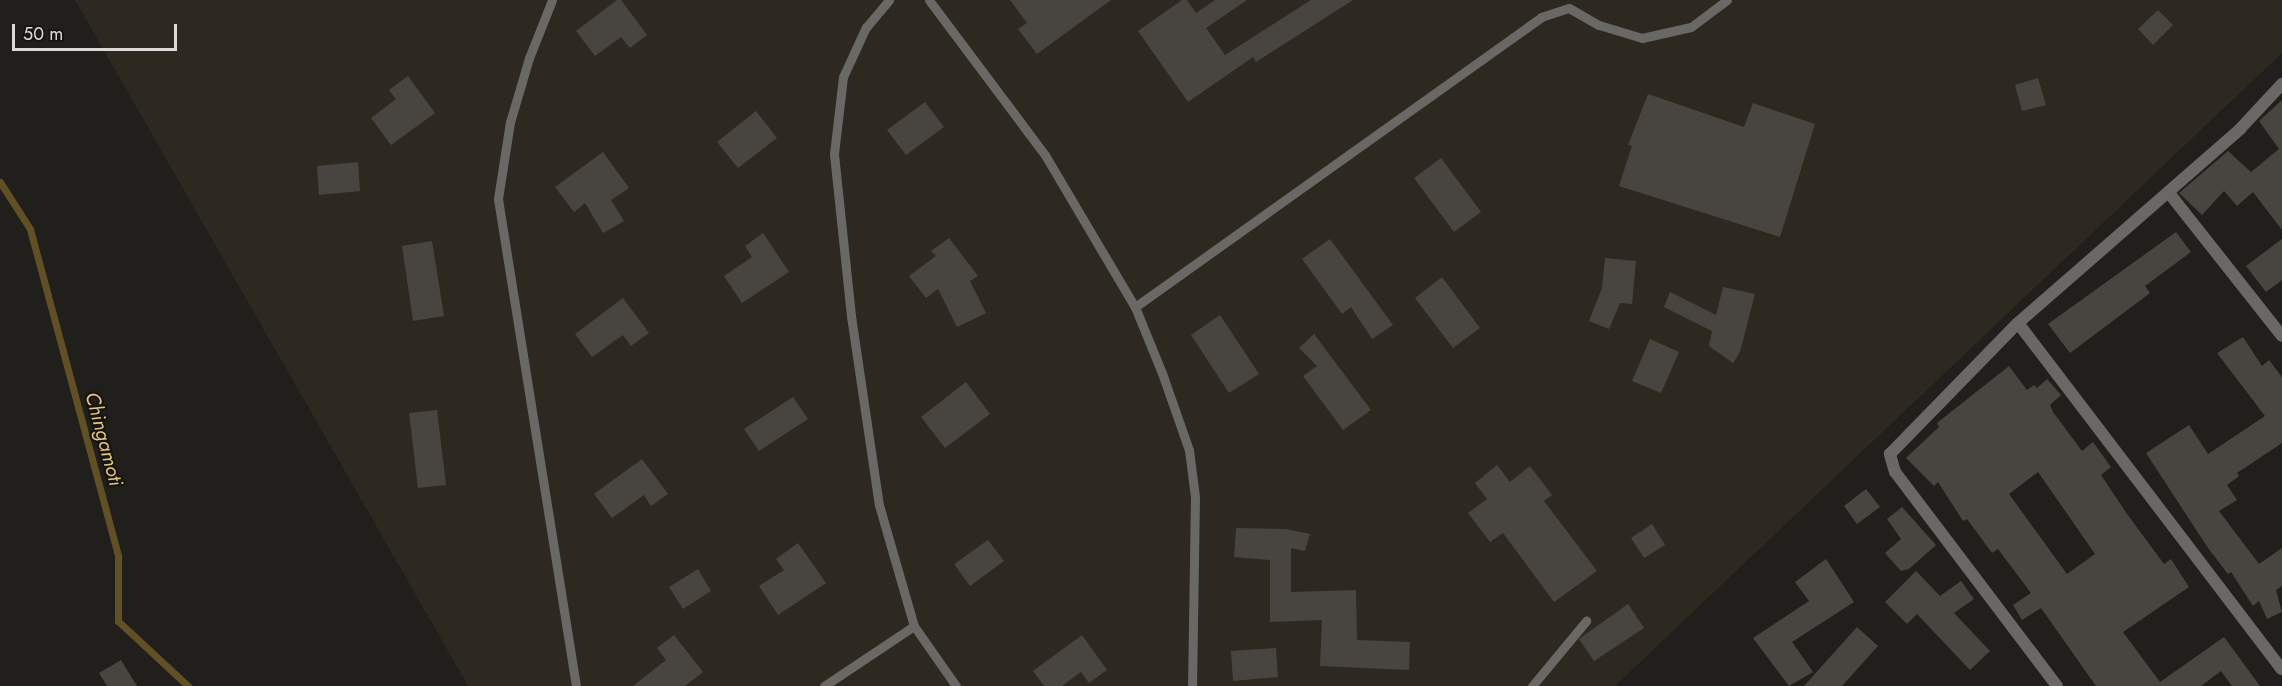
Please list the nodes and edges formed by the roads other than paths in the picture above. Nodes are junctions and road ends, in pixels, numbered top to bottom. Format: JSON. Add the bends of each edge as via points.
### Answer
{"nodes":[{"id":1,"x":552,"y":0,"type":"edge"},
{"id":2,"x":889,"y":0,"type":"edge"},
{"id":3,"x":929,"y":0,"type":"edge"},
{"id":4,"x":1727,"y":0,"type":"edge"},
{"id":5,"x":2282,"y":84,"type":"edge"},
{"id":6,"x":2169,"y":193,"type":"junction"},
{"id":7,"x":1135,"y":307,"type":"junction"},
{"id":8,"x":2018,"y":323,"type":"junction"},
{"id":9,"x":2282,"y":336,"type":"edge"},
{"id":10,"x":1586,"y":621,"type":"dead end"},
{"id":11,"x":914,"y":626,"type":"junction"},
{"id":12,"x":2282,"y":669,"type":"edge"},
{"id":13,"x":576,"y":686,"type":"edge"},
{"id":14,"x":824,"y":686,"type":"edge"},
{"id":15,"x":956,"y":686,"type":"edge"},
{"id":16,"x":1192,"y":686,"type":"edge"},
{"id":17,"x":1532,"y":686,"type":"edge"},
{"id":18,"x":2057,"y":686,"type":"edge"}],
"edges":[{"from":1,"to":13,"type":"lane","via":[[510,122],[498,199]]},
{"from":2,"to":11,"type":"lane","via":[[866,27],[843,77],[834,154],[851,316],[879,505]]},
{"from":3,"to":7,"type":"lane","via":[[1045,155]]},
{"from":4,"to":7,"type":"lane","via":[[1691,27],[1642,38],[1599,25],[1569,8],[1540,17]]},
{"from":5,"to":6,"type":"street","via":[[2240,129]]},
{"from":6,"to":8,"type":"street"},
{"from":6,"to":9,"type":"street"},
{"from":7,"to":16,"type":"lane","via":[[1189,450],[1195,497]]},
{"from":8,"to":12,"type":"street"},
{"from":8,"to":18,"type":"street","via":[[1890,454],[1895,472]]},
{"from":10,"to":17,"type":"lane"},
{"from":11,"to":14,"type":"lane"},
{"from":11,"to":15,"type":"lane"}]}
